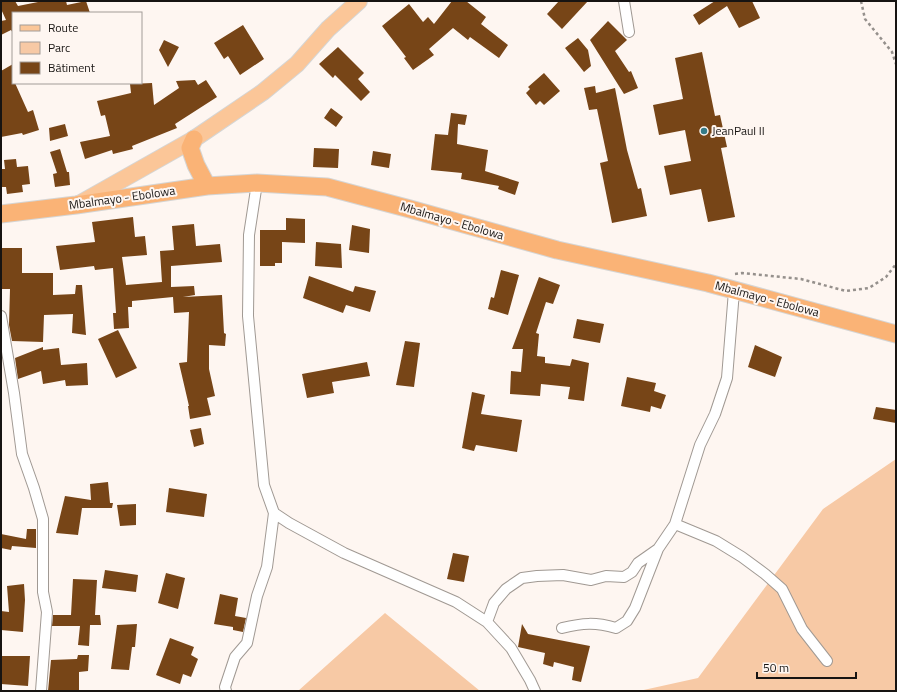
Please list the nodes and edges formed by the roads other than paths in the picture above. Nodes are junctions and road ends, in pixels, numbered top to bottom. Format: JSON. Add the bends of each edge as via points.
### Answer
{"nodes":[{"id":1,"x":359,"y":1,"type":"edge"},
{"id":2,"x":624,"y":1,"type":"edge"},
{"id":3,"x":629,"y":32,"type":"dead end"},
{"id":4,"x":194,"y":139,"type":"junction"},
{"id":5,"x":257,"y":183,"type":"junction"},
{"id":6,"x":207,"y":186,"type":"junction"},
{"id":7,"x":76,"y":205,"type":"junction"},
{"id":8,"x":1,"y":214,"type":"edge"},
{"id":9,"x":733,"y":283,"type":"junction"},
{"id":10,"x":1,"y":316,"type":"edge"},
{"id":11,"x":896,"y":334,"type":"edge"},
{"id":12,"x":274,"y":513,"type":"junction"},
{"id":13,"x":675,"y":524,"type":"junction"},
{"id":14,"x":658,"y":549,"type":"junction"},
{"id":15,"x":487,"y":622,"type":"junction"},
{"id":16,"x":562,"y":628,"type":"dead end"},
{"id":17,"x":827,"y":661,"type":"dead end"},
{"id":18,"x":41,"y":691,"type":"edge"},
{"id":19,"x":226,"y":691,"type":"edge"},
{"id":20,"x":535,"y":691,"type":"edge"}],
"edges":[{"from":1,"to":4,"type":"main road","via":[[328,29],[298,64],[263,92]]},
{"from":2,"to":3,"type":"street"},
{"from":4,"to":6,"type":"highway","via":[[190,148]]},
{"from":4,"to":7,"type":"main road"},
{"from":5,"to":6,"type":"highway","name":"Mbalmayo - Ebolowa"},
{"from":5,"to":9,"type":"highway","name":"Mbalmayo - Ebolowa","via":[[327,188],[557,250],[708,283]]},
{"from":5,"to":12,"type":"street","via":[[249,235],[248,316],[264,485]]},
{"from":6,"to":7,"type":"highway","name":"Mbalmayo - Ebolowa"},
{"from":7,"to":8,"type":"highway","name":"Mbalmayo - Ebolowa"},
{"from":9,"to":11,"type":"highway","name":"Mbalmayo - Ebolowa"},
{"from":9,"to":13,"type":"street","via":[[727,378],[715,414],[700,445]]},
{"from":10,"to":18,"type":"street","via":[[22,454],[43,519],[43,592],[47,612]]},
{"from":12,"to":15,"type":"street","via":[[344,553],[456,602]]},
{"from":12,"to":19,"type":"street","via":[[267,567],[246,643],[235,657]]},
{"from":13,"to":14,"type":"street"},
{"from":13,"to":17,"type":"street","via":[[716,541],[765,574],[782,590],[802,629]]},
{"from":14,"to":15,"type":"street","via":[[624,576],[606,576],[591,580],[563,575],[522,578],[506,589],[494,603]]},
{"from":14,"to":16,"type":"street","via":[[635,608],[627,621],[616,628],[600,623]]},
{"from":15,"to":20,"type":"street","via":[[511,648]]}]}
